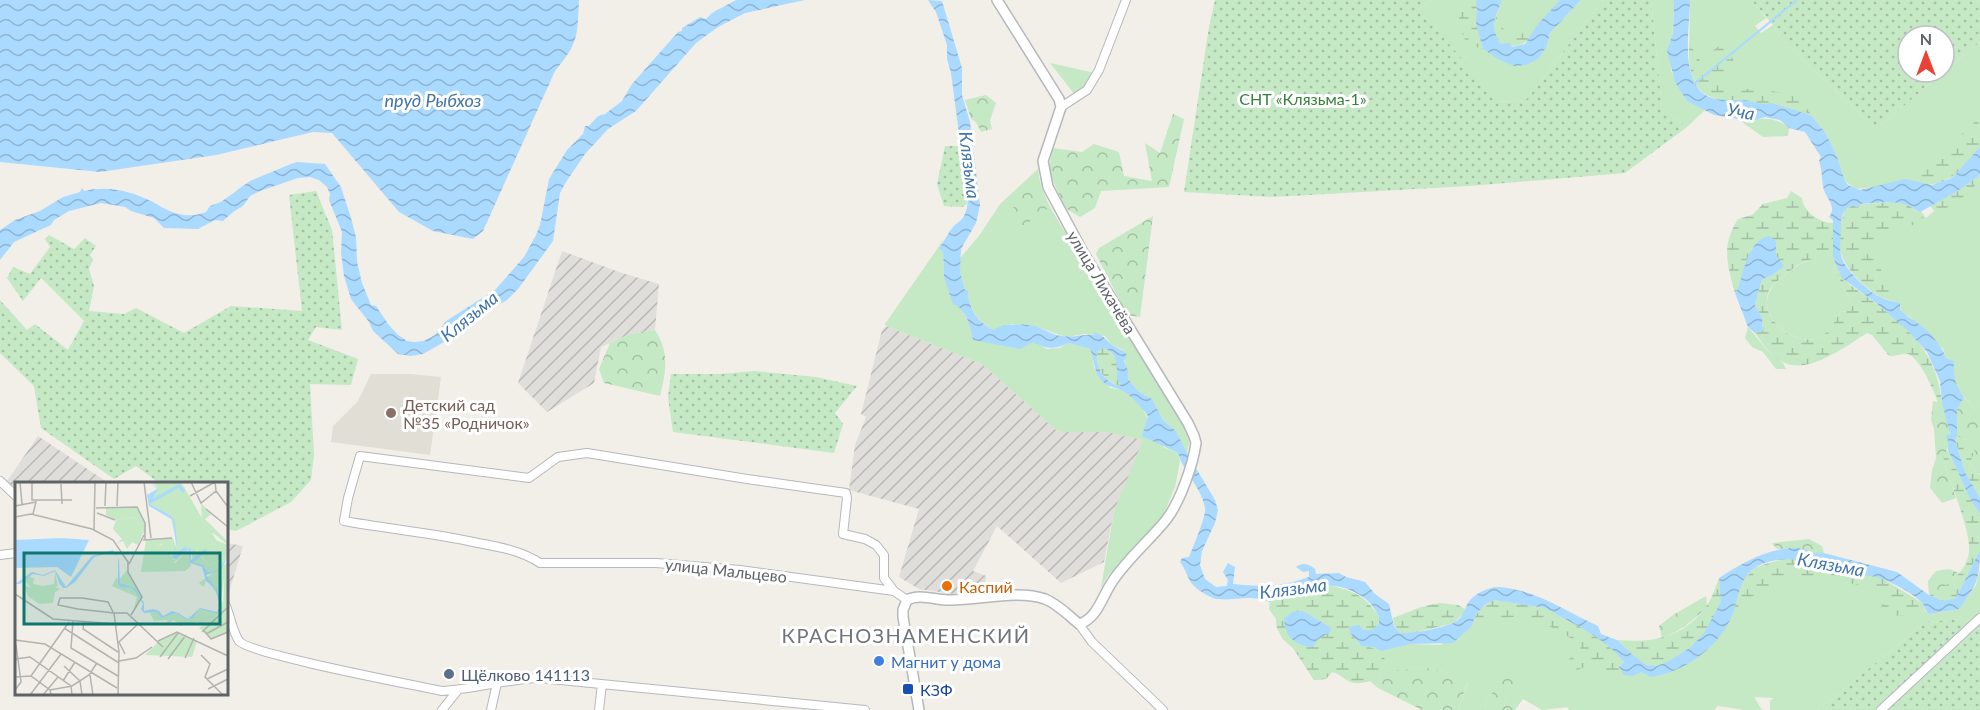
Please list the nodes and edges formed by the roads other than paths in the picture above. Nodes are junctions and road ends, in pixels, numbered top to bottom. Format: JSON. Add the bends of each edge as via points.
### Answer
{"nodes":[{"id":1,"x":997,"y":0,"type":"edge"},
{"id":2,"x":1126,"y":0,"type":"edge"},
{"id":3,"x":1061,"y":107,"type":"junction"},
{"id":4,"x":0,"y":481,"type":"edge"},
{"id":5,"x":15,"y":495,"type":"edge"},
{"id":6,"x":15,"y":553,"type":"edge"},
{"id":7,"x":0,"y":555,"type":"edge"},
{"id":8,"x":894,"y":591,"type":"junction"},
{"id":9,"x":907,"y":600,"type":"junction"},
{"id":10,"x":228,"y":611,"type":"edge"},
{"id":11,"x":1980,"y":618,"type":"edge"},
{"id":12,"x":1079,"y":624,"type":"junction"},
{"id":13,"x":497,"y":683,"type":"junction"},
{"id":14,"x":602,"y":684,"type":"junction"},
{"id":15,"x":458,"y":690,"type":"junction"},
{"id":16,"x":807,"y":707,"type":"edge"},
{"id":17,"x":1158,"y":709,"type":"edge"},
{"id":18,"x":442,"y":710,"type":"edge"},
{"id":19,"x":491,"y":710,"type":"edge"},
{"id":20,"x":599,"y":710,"type":"edge"},
{"id":21,"x":865,"y":710,"type":"edge"},
{"id":22,"x":919,"y":710,"type":"edge"},
{"id":23,"x":1881,"y":710,"type":"edge"}],
"edges":[{"from":1,"to":3,"type":"street","via":[[1055,90]]},
{"from":2,"to":3,"type":"street","via":[[1099,70],[1087,90]]},
{"from":3,"to":12,"type":"street","name":"улица Лихачёва","via":[[1043,161],[1047,187],[1195,439],[1182,488],[1167,518],[1112,581],[1087,622]]},
{"from":4,"to":5,"type":"street"},
{"from":6,"to":7,"type":"street"},
{"from":8,"to":8,"type":"street","name":"улица Мальцево","via":[[885,578],[884,555],[876,545],[843,534],[846,493],[587,453],[558,456],[529,478],[360,456],[344,521],[458,538],[530,556],[540,563],[656,563]]},
{"from":8,"to":9,"type":"street","name":"улица Мальцево"},
{"from":9,"to":12,"type":"street","via":[[1014,595],[1044,599]]},
{"from":9,"to":22,"type":"street","via":[[903,617]]},
{"from":10,"to":15,"type":"street","via":[[240,642],[246,646],[288,659],[442,691]]},
{"from":11,"to":23,"type":"street"},
{"from":12,"to":17,"type":"street"},
{"from":13,"to":14,"type":"street","via":[[540,678]]},
{"from":13,"to":15,"type":"street"},
{"from":13,"to":19,"type":"street"},
{"from":14,"to":16,"type":"street"},
{"from":14,"to":20,"type":"street"},
{"from":15,"to":18,"type":"street"},
{"from":16,"to":21,"type":"street"}]}
